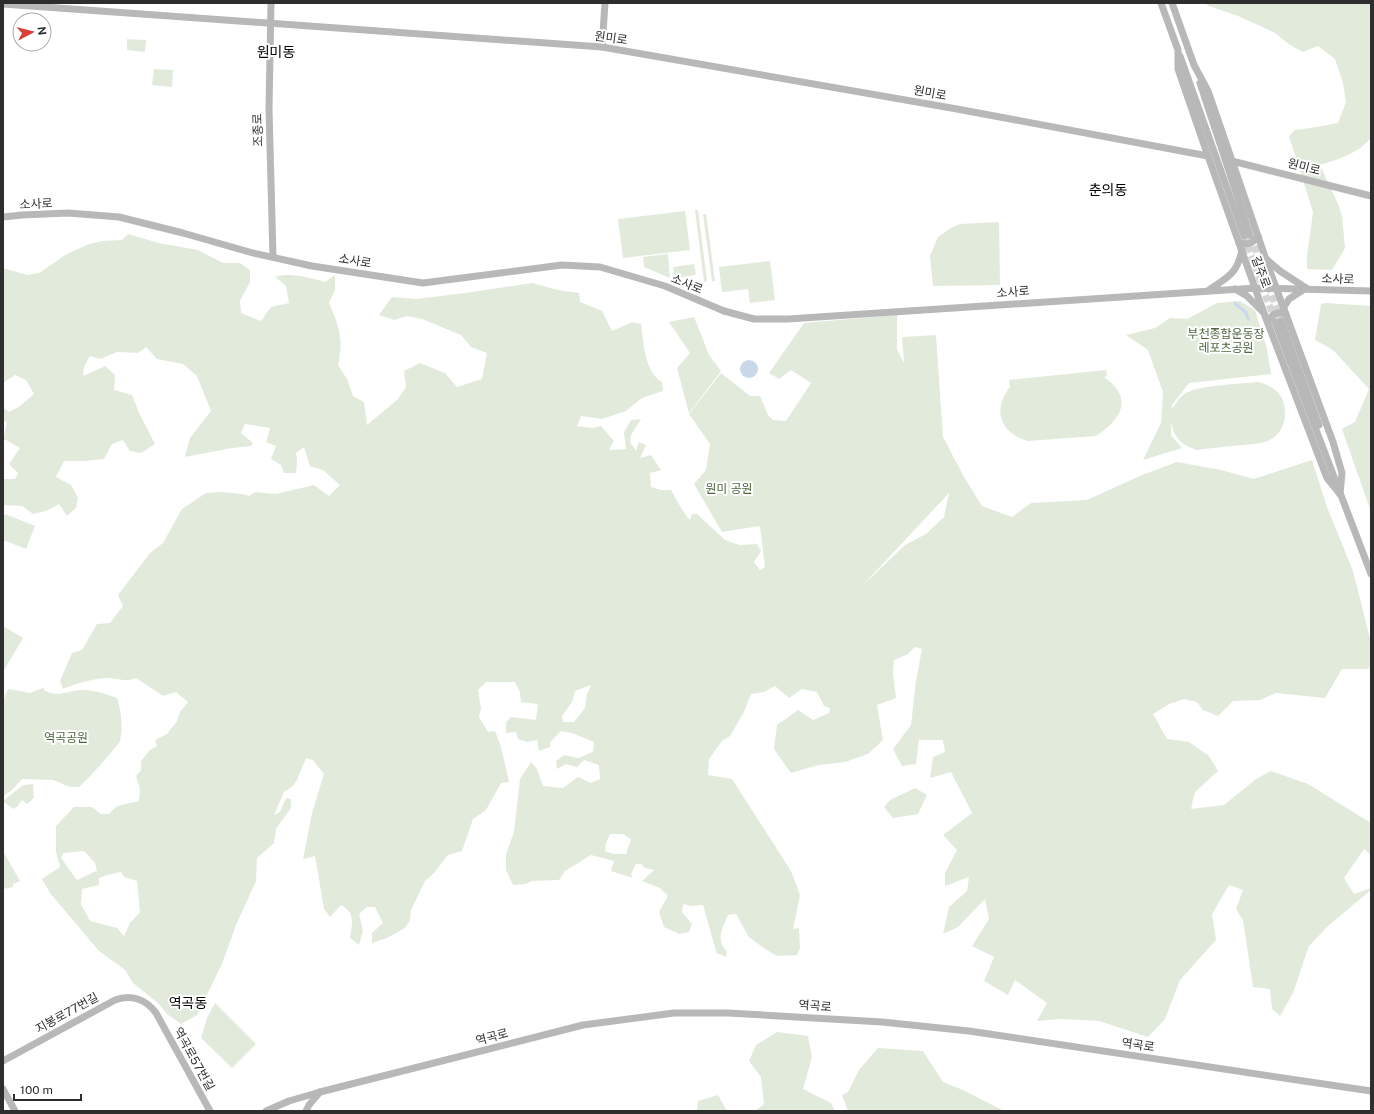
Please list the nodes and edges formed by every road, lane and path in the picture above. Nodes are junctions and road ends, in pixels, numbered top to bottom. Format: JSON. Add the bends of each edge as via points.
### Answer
{"nodes":[{"id":1,"x":271,"y":3,"type":"edge"},
{"id":2,"x":605,"y":3,"type":"edge"},
{"id":3,"x":1162,"y":3,"type":"edge"},
{"id":4,"x":1172,"y":3,"type":"edge"},
{"id":5,"x":3,"y":4,"type":"edge"},
{"id":6,"x":270,"y":23,"type":"junction"},
{"id":7,"x":602,"y":46,"type":"junction"},
{"id":8,"x":1178,"y":50,"type":"junction"},
{"id":9,"x":1194,"y":65,"type":"junction"},
{"id":10,"x":1204,"y":144,"type":"junction"},
{"id":11,"x":1194,"y":154,"type":"junction"},
{"id":12,"x":1208,"y":156,"type":"junction"},
{"id":13,"x":1232,"y":160,"type":"junction"},
{"id":14,"x":1371,"y":196,"type":"edge"},
{"id":15,"x":3,"y":217,"type":"edge"},
{"id":16,"x":1258,"y":236,"type":"junction"},
{"id":17,"x":1239,"y":243,"type":"junction"},
{"id":18,"x":1242,"y":250,"type":"junction"},
{"id":19,"x":273,"y":257,"type":"junction"},
{"id":20,"x":1266,"y":259,"type":"junction"},
{"id":21,"x":1275,"y":287,"type":"junction"},
{"id":22,"x":1256,"y":288,"type":"junction"},
{"id":23,"x":1306,"y":288,"type":"junction"},
{"id":24,"x":1235,"y":289,"type":"junction"},
{"id":25,"x":1208,"y":291,"type":"junction"},
{"id":26,"x":1371,"y":291,"type":"edge"},
{"id":27,"x":1285,"y":311,"type":"junction"},
{"id":28,"x":1272,"y":320,"type":"junction"},
{"id":29,"x":1340,"y":494,"type":"junction"},
{"id":30,"x":1371,"y":574,"type":"edge"},
{"id":31,"x":143,"y":1001,"type":"joint"},
{"id":32,"x":3,"y":1061,"type":"edge"},
{"id":33,"x":3,"y":1089,"type":"edge"},
{"id":34,"x":1371,"y":1091,"type":"edge"},
{"id":35,"x":320,"y":1092,"type":"junction"},
{"id":36,"x":271,"y":1110,"type":"edge"},
{"id":37,"x":15,"y":1111,"type":"edge"},
{"id":38,"x":210,"y":1111,"type":"edge"},
{"id":39,"x":306,"y":1111,"type":"edge"}],
"edges":[{"from":1,"to":6,"type":"street","name":"조종로"},
{"from":2,"to":7,"type":"street"},
{"from":3,"to":8,"type":"street","name":"길주로"},
{"from":4,"to":9,"type":"street","name":"길주로"},
{"from":5,"to":6,"type":"street","name":"원미로"},
{"from":6,"to":7,"type":"street","name":"원미로"},
{"from":6,"to":19,"type":"street","name":"조종로","via":[[268,109]]},
{"from":7,"to":11,"type":"street","name":"원미로"},
{"from":8,"to":9,"type":"street","name":"길주로","via":[[1247,236]]},
{"from":8,"to":10,"type":"street","name":"길주로","via":[[1178,69]]},
{"from":9,"to":13,"type":"street","name":"길주로","via":[[1208,91]]},
{"from":10,"to":11,"type":"street"},
{"from":10,"to":12,"type":"street","name":"길주로"},
{"from":11,"to":12,"type":"street","name":"원미로"},
{"from":12,"to":17,"type":"street","name":"길주로"},
{"from":13,"to":14,"type":"street","name":"원미로"},
{"from":13,"to":16,"type":"street","name":"길주로"},
{"from":15,"to":19,"type":"street","name":"소사로","via":[[68,213],[120,218]]},
{"from":16,"to":17,"type":"street","via":[[1255,242]]},
{"from":16,"to":20,"type":"street","name":"길주로"},
{"from":17,"to":18,"type":"street","name":"길주로"},
{"from":18,"to":22,"type":"street","name":"길주로"},
{"from":18,"to":25,"type":"street","via":[[1236,270]]},
{"from":19,"to":25,"type":"street","name":"소사로","bridge":true,"via":[[312,266],[423,283],[562,265],[600,267],[665,286],[724,311],[754,319],[788,319]]},
{"from":20,"to":21,"type":"street","name":"길주로"},
{"from":20,"to":23,"type":"street"},
{"from":21,"to":22,"type":"street","name":"소사로"},
{"from":21,"to":23,"type":"street","name":"소사로"},
{"from":21,"to":27,"type":"street","name":"길주로"},
{"from":22,"to":24,"type":"street","name":"소사로"},
{"from":22,"to":28,"type":"street","name":"길주로"},
{"from":23,"to":26,"type":"street","name":"소사로"},
{"from":23,"to":27,"type":"street","via":[[1290,299]]},
{"from":24,"to":25,"type":"street","name":"소사로"},
{"from":24,"to":28,"type":"street","via":[[1248,296]]},
{"from":27,"to":28,"type":"street","via":[[1272,315]]},
{"from":27,"to":29,"type":"street","name":"길주로","via":[[1333,442],[1342,473]]},
{"from":28,"to":29,"type":"street","name":"길주로","via":[[1334,464]]},
{"from":28,"to":29,"type":"street","name":"길주로","via":[[1326,478]]},
{"from":29,"to":30,"type":"street","name":"길주로"},
{"from":31,"to":32,"type":"street","name":"지봉로77번길","via":[[130,997],[115,1000]]},
{"from":31,"to":38,"type":"street","name":"역곡로57번길","via":[[156,1012]]},
{"from":33,"to":37,"type":"street"},
{"from":34,"to":35,"type":"street","name":"역곡로","via":[[969,1031],[808,1017],[674,1013],[583,1025]]},
{"from":35,"to":36,"type":"street","name":"역곡로"},
{"from":35,"to":39,"type":"street"}]}
